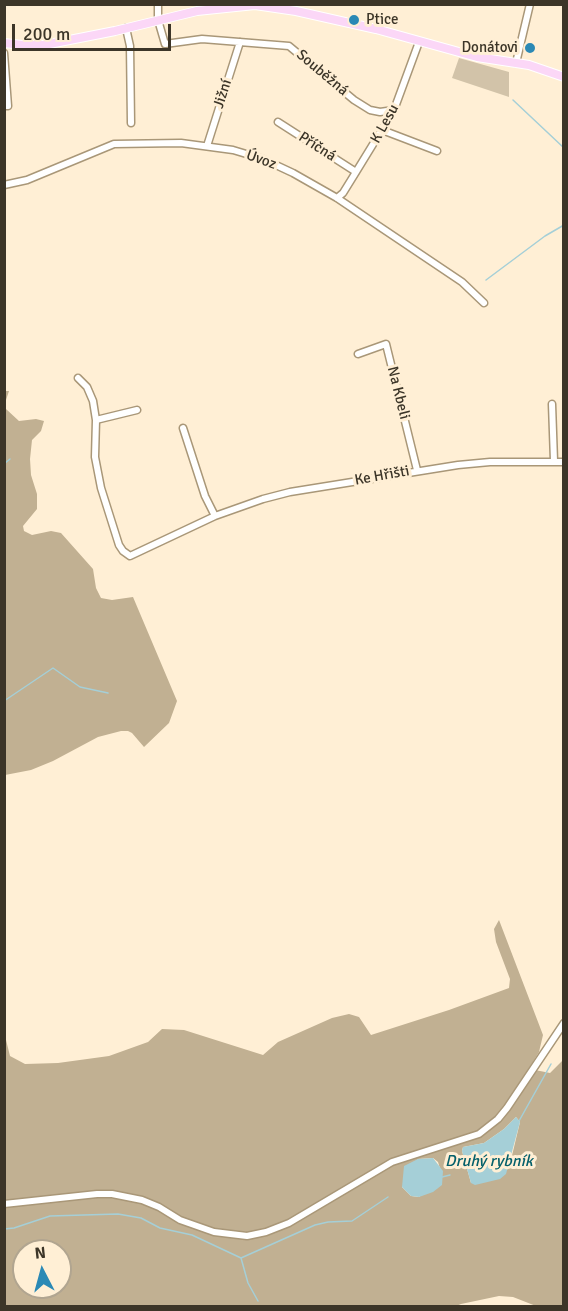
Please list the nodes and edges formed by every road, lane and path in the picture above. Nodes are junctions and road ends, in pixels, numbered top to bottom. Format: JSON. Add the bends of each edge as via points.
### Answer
{"nodes":[{"id":1,"x":158,"y":4,"type":"edge"},
{"id":2,"x":530,"y":4,"type":"edge"},
{"id":3,"x":158,"y":20,"type":"junction"},
{"id":4,"x":126,"y":28,"type":"junction"},
{"id":5,"x":240,"y":42,"type":"junction"},
{"id":6,"x":419,"y":42,"type":"junction"},
{"id":7,"x":4,"y":43,"type":"edge"},
{"id":8,"x":4,"y":53,"type":"edge"},
{"id":9,"x":516,"y":63,"type":"junction"},
{"id":10,"x":564,"y":77,"type":"edge"},
{"id":11,"x":4,"y":106,"type":"edge"},
{"id":12,"x":394,"y":110,"type":"junction"},
{"id":13,"x":278,"y":122,"type":"dead end"},
{"id":14,"x":131,"y":123,"type":"dead end"},
{"id":15,"x":382,"y":130,"type":"junction"},
{"id":16,"x":207,"y":146,"type":"junction"},
{"id":17,"x":437,"y":151,"type":"dead end"},
{"id":18,"x":356,"y":172,"type":"junction"},
{"id":19,"x":4,"y":185,"type":"edge"},
{"id":20,"x":337,"y":198,"type":"junction"},
{"id":21,"x":484,"y":303,"type":"dead end"},
{"id":22,"x":358,"y":354,"type":"dead end"},
{"id":23,"x":78,"y":378,"type":"dead end"},
{"id":24,"x":552,"y":404,"type":"dead end"},
{"id":25,"x":137,"y":410,"type":"dead end"},
{"id":26,"x":96,"y":420,"type":"junction"},
{"id":27,"x":183,"y":428,"type":"dead end"},
{"id":28,"x":554,"y":461,"type":"junction"},
{"id":29,"x":564,"y":462,"type":"edge"},
{"id":30,"x":417,"y":470,"type":"junction"},
{"id":31,"x":215,"y":516,"type":"junction"},
{"id":32,"x":564,"y":1023,"type":"edge"},
{"id":33,"x":4,"y":1204,"type":"edge"}],
"edges":[{"from":1,"to":3,"type":"street"},
{"from":2,"to":9,"type":"street"},
{"from":3,"to":4,"type":"main road"},
{"from":3,"to":5,"type":"street","name":"Souběžná","via":[[165,44],[202,39]]},
{"from":3,"to":6,"type":"main road","via":[[255,5],[296,11]]},
{"from":4,"to":7,"type":"main road","via":[[44,45]]},
{"from":4,"to":14,"type":"street","via":[[130,46]]},
{"from":5,"to":12,"type":"street","name":"Souběžná","via":[[289,46],[370,110]]},
{"from":5,"to":16,"type":"street","name":"Jižní"},
{"from":6,"to":9,"type":"main road"},
{"from":6,"to":12,"type":"street","name":"K Lesu"},
{"from":8,"to":11,"type":"street","via":[[8,106]]},
{"from":9,"to":10,"type":"main road"},
{"from":12,"to":15,"type":"street","name":"K Lesu"},
{"from":13,"to":18,"type":"street","name":"Příčná"},
{"from":15,"to":17,"type":"street"},
{"from":15,"to":18,"type":"street","name":"K Lesu"},
{"from":16,"to":19,"type":"street","name":"Úvoz","via":[[114,144],[27,180]]},
{"from":16,"to":20,"type":"street","name":"Úvoz","via":[[263,159]]},
{"from":18,"to":20,"type":"street","name":"K Lesu"},
{"from":20,"to":21,"type":"street","name":"Úvoz","via":[[462,282]]},
{"from":22,"to":30,"type":"street","name":"Na Kbeli","via":[[386,344]]},
{"from":23,"to":26,"type":"street","name":"Ke Hřišti","via":[[91,394]]},
{"from":24,"to":28,"type":"street"},
{"from":25,"to":26,"type":"street"},
{"from":26,"to":31,"type":"street","name":"Ke Hřišti","via":[[97,474],[123,551],[130,556],[136,554]]},
{"from":27,"to":31,"type":"street"},
{"from":28,"to":29,"type":"street","name":"Ke Hřišti"},
{"from":28,"to":30,"type":"street","name":"Ke Hřišti","via":[[489,462]]},
{"from":30,"to":31,"type":"street","name":"Ke Hřišti","via":[[290,492]]},
{"from":32,"to":33,"type":"street","via":[[507,1108],[478,1134],[392,1162],[289,1223],[266,1232],[247,1236],[214,1232],[142,1200],[111,1194]]}]}
